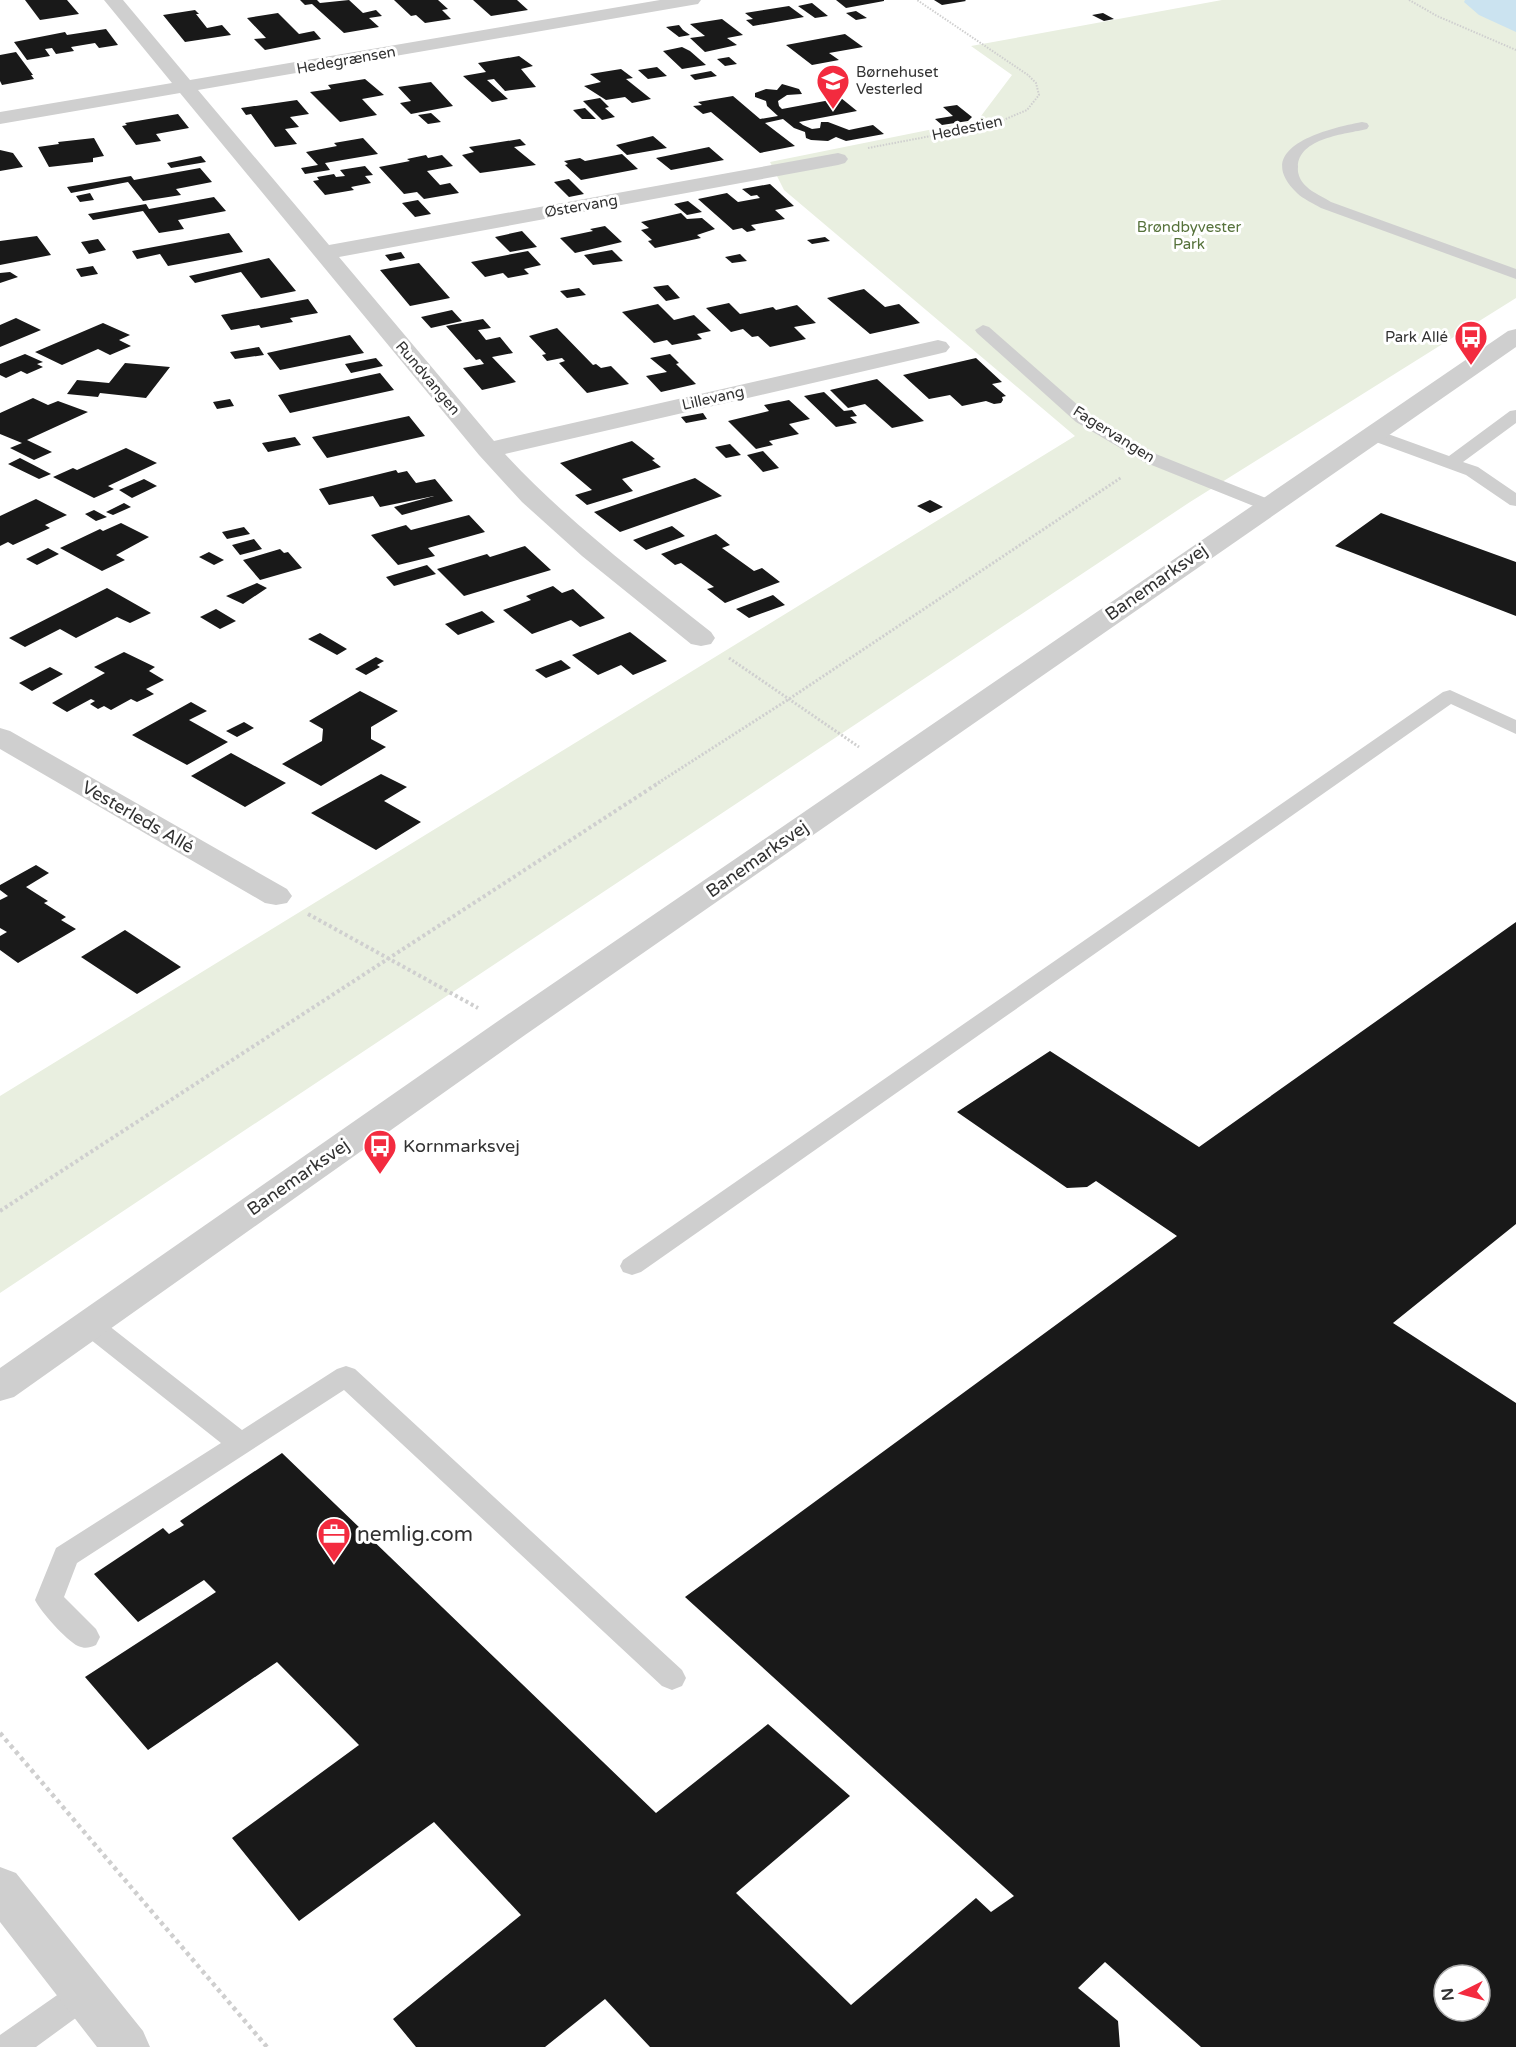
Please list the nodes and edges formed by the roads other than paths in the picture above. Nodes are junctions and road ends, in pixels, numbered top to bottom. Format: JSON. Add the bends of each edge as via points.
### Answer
{"nodes":[{"id":1,"x":113,"y":0,"type":"edge"},
{"id":2,"x":692,"y":0,"type":"edge"},
{"id":3,"x":185,"y":87,"type":"junction"},
{"id":4,"x":0,"y":118,"type":"edge"},
{"id":5,"x":1362,"y":126,"type":"dead end"},
{"id":6,"x":838,"y":159,"type":"road end"},
{"id":7,"x":324,"y":253,"type":"junction"},
{"id":8,"x":1516,"y":274,"type":"edge"},
{"id":9,"x":982,"y":330,"type":"dead end"},
{"id":10,"x":1516,"y":336,"type":"edge"},
{"id":11,"x":938,"y":347,"type":"dead end"},
{"id":12,"x":1516,"y":415,"type":"edge"},
{"id":13,"x":1371,"y":434,"type":"junction"},
{"id":14,"x":488,"y":450,"type":"junction"},
{"id":15,"x":1451,"y":463,"type":"junction"},
{"id":16,"x":1516,"y":501,"type":"edge"},
{"id":17,"x":1267,"y":505,"type":"junction"},
{"id":18,"x":701,"y":638,"type":"road end"},
{"id":19,"x":1516,"y":728,"type":"edge"},
{"id":20,"x":0,"y":737,"type":"edge"},
{"id":21,"x":276,"y":896,"type":"road end"},
{"id":22,"x":632,"y":1266,"type":"dead end"},
{"id":23,"x":90,"y":1325,"type":"junction"},
{"id":24,"x":0,"y":1387,"type":"edge"},
{"id":25,"x":240,"y":1443,"type":"junction"},
{"id":26,"x":86,"y":1637,"type":"dead end"},
{"id":27,"x":672,"y":1678,"type":"dead end"},
{"id":28,"x":0,"y":1887,"type":"edge"},
{"id":29,"x":84,"y":1994,"type":"junction"},
{"id":30,"x":9,"y":2047,"type":"edge"},
{"id":31,"x":126,"y":2047,"type":"edge"}],
"edges":[{"from":1,"to":3,"type":"street","name":"Rundvangen"},
{"from":2,"to":3,"type":"street","name":"Hedegrænsen"},
{"from":3,"to":4,"type":"street","name":"Hedegrænsen"},
{"from":3,"to":7,"type":"street","name":"Rundvangen"},
{"from":5,"to":8,"type":"lane","via":[[1305,144],[1292,158],[1290,173],[1302,190],[1326,205]]},
{"from":6,"to":7,"type":"street","name":"Østervang"},
{"from":7,"to":14,"type":"street","name":"Rundvangen"},
{"from":9,"to":17,"type":"lane","name":"Fagervangen","via":[[1082,418],[1150,458]]},
{"from":10,"to":13,"type":"street","name":"Banemarksvej"},
{"from":11,"to":14,"type":"street","name":"Lillevang"},
{"from":12,"to":15,"type":"lane"},
{"from":13,"to":15,"type":"lane"},
{"from":13,"to":17,"type":"street","name":"Banemarksvej"},
{"from":14,"to":18,"type":"street","name":"Rundvangen","via":[[531,498]]},
{"from":15,"to":16,"type":"lane","via":[[1472,471]]},
{"from":17,"to":23,"type":"street","name":"Banemarksvej"},
{"from":19,"to":22,"type":"lane","via":[[1450,696]]},
{"from":20,"to":21,"type":"street","name":"Vesterleds Allé"},
{"from":23,"to":24,"type":"street","name":"Banemarksvej"},
{"from":23,"to":25,"type":"lane"},
{"from":25,"to":26,"type":"lane","via":[[66,1556],[49,1600]]},
{"from":25,"to":27,"type":"lane","via":[[346,1376]]},
{"from":28,"to":29,"type":"street"},
{"from":29,"to":30,"type":"lane"},
{"from":29,"to":31,"type":"street"}]}
